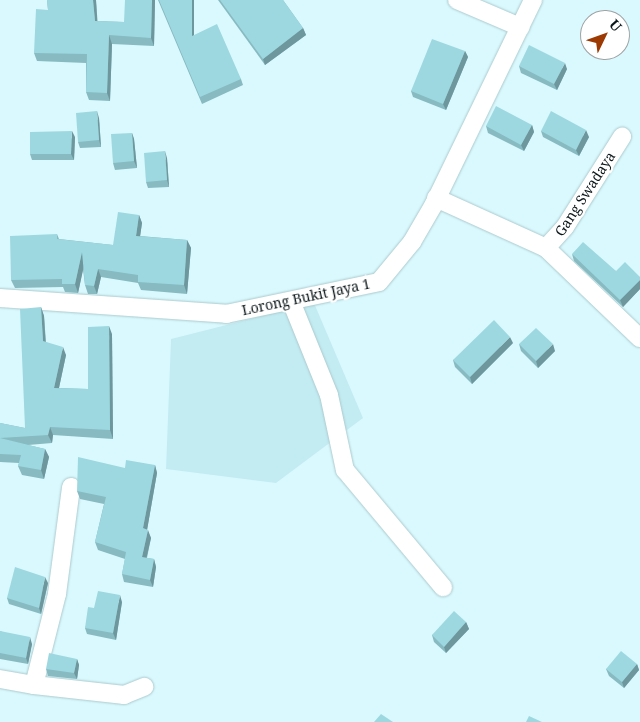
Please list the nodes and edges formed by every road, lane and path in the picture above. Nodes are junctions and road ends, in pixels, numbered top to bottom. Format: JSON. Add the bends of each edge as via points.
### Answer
{"nodes":[{"id":1,"x":457,"y":0,"type":"edge"},
{"id":2,"x":533,"y":0,"type":"edge"},
{"id":3,"x":520,"y":27,"type":"junction"},
{"id":4,"x":622,"y":137,"type":"dead end"},
{"id":5,"x":436,"y":198,"type":"junction"},
{"id":6,"x":546,"y":248,"type":"junction"},
{"id":7,"x":0,"y":298,"type":"edge"},
{"id":8,"x":291,"y":300,"type":"junction"},
{"id":9,"x":640,"y":338,"type":"edge"},
{"id":10,"x":71,"y":488,"type":"dead end"},
{"id":11,"x":443,"y":587,"type":"dead end"},
{"id":12,"x":0,"y":679,"type":"edge"},
{"id":13,"x":34,"y":685,"type":"junction"},
{"id":14,"x":144,"y":687,"type":"dead end"}],
"edges":[{"from":1,"to":3,"type":"street"},
{"from":2,"to":3,"type":"street","name":"Lorong Bukit Jaya 1"},
{"from":3,"to":5,"type":"street","name":"Lorong Bukit Jaya 1"},
{"from":4,"to":6,"type":"street","name":"Gang Swadaya","via":[[565,227]]},
{"from":5,"to":6,"type":"street","name":"Gang Swadaya"},
{"from":5,"to":8,"type":"street","name":"Lorong Bukit Jaya 1","via":[[412,242],[379,282]]},
{"from":6,"to":9,"type":"street","name":"Gang Swadaya"},
{"from":7,"to":8,"type":"street","name":"Lorong Bukit Jaya 1","via":[[189,314],[226,314]]},
{"from":8,"to":11,"type":"street","via":[[329,395],[345,470]]},
{"from":10,"to":13,"type":"street","via":[[57,594]]},
{"from":12,"to":13,"type":"street"},
{"from":13,"to":14,"type":"street","via":[[124,695]]}]}
